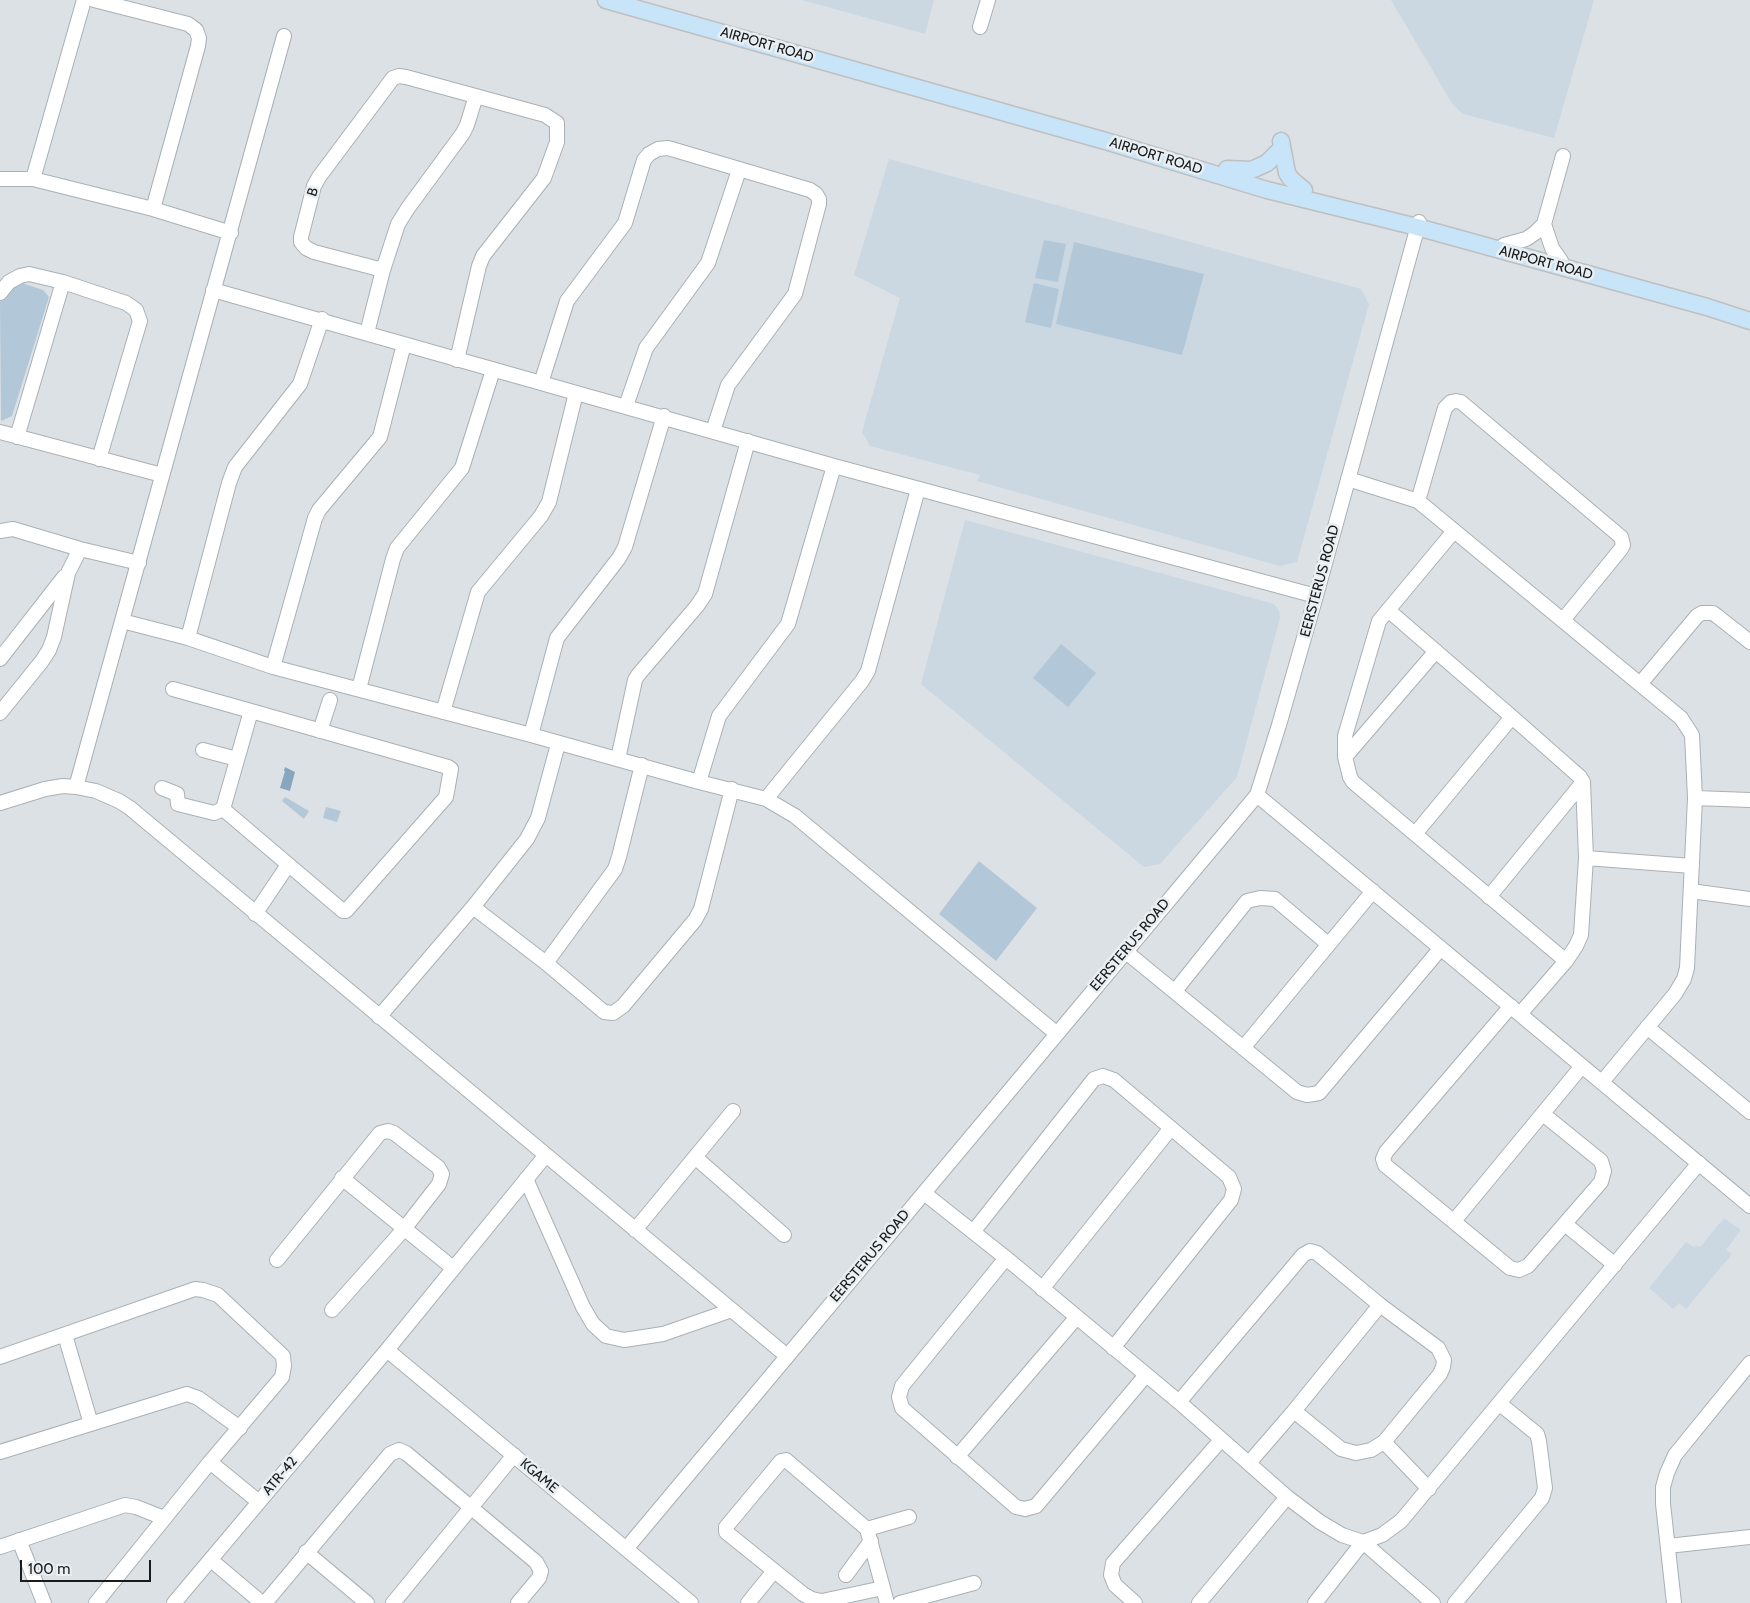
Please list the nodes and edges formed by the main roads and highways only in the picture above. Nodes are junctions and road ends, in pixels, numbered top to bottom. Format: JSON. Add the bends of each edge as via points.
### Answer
{"nodes":[{"id":1,"x":606,"y":0,"type":"edge"},
{"id":2,"x":1109,"y":142,"type":"junction"},
{"id":3,"x":1227,"y":169,"type":"junction"},
{"id":4,"x":1304,"y":190,"type":"junction"},
{"id":5,"x":1418,"y":225,"type":"junction"},
{"id":6,"x":1708,"y":305,"type":"junction"},
{"id":7,"x":1750,"y":313,"type":"edge"},
{"id":8,"x":1750,"y":321,"type":"edge"}],
"edges":[{"from":1,"to":2,"type":"main road","name":"AIRPORT ROAD"},
{"from":2,"to":3,"type":"main road","via":[[1159,150]]},
{"from":2,"to":5,"type":"main road","name":"AIRPORT ROAD","via":[[1267,190]]},
{"from":3,"to":4,"type":"main road"},
{"from":3,"to":4,"type":"main road","via":[[1256,168],[1279,147],[1286,173]]},
{"from":4,"to":5,"type":"main road"},
{"from":5,"to":6,"type":"main road","name":"AIRPORT ROAD"},
{"from":5,"to":6,"type":"main road","via":[[1561,261]]},
{"from":6,"to":7,"type":"main road"},
{"from":6,"to":8,"type":"main road"}]}
